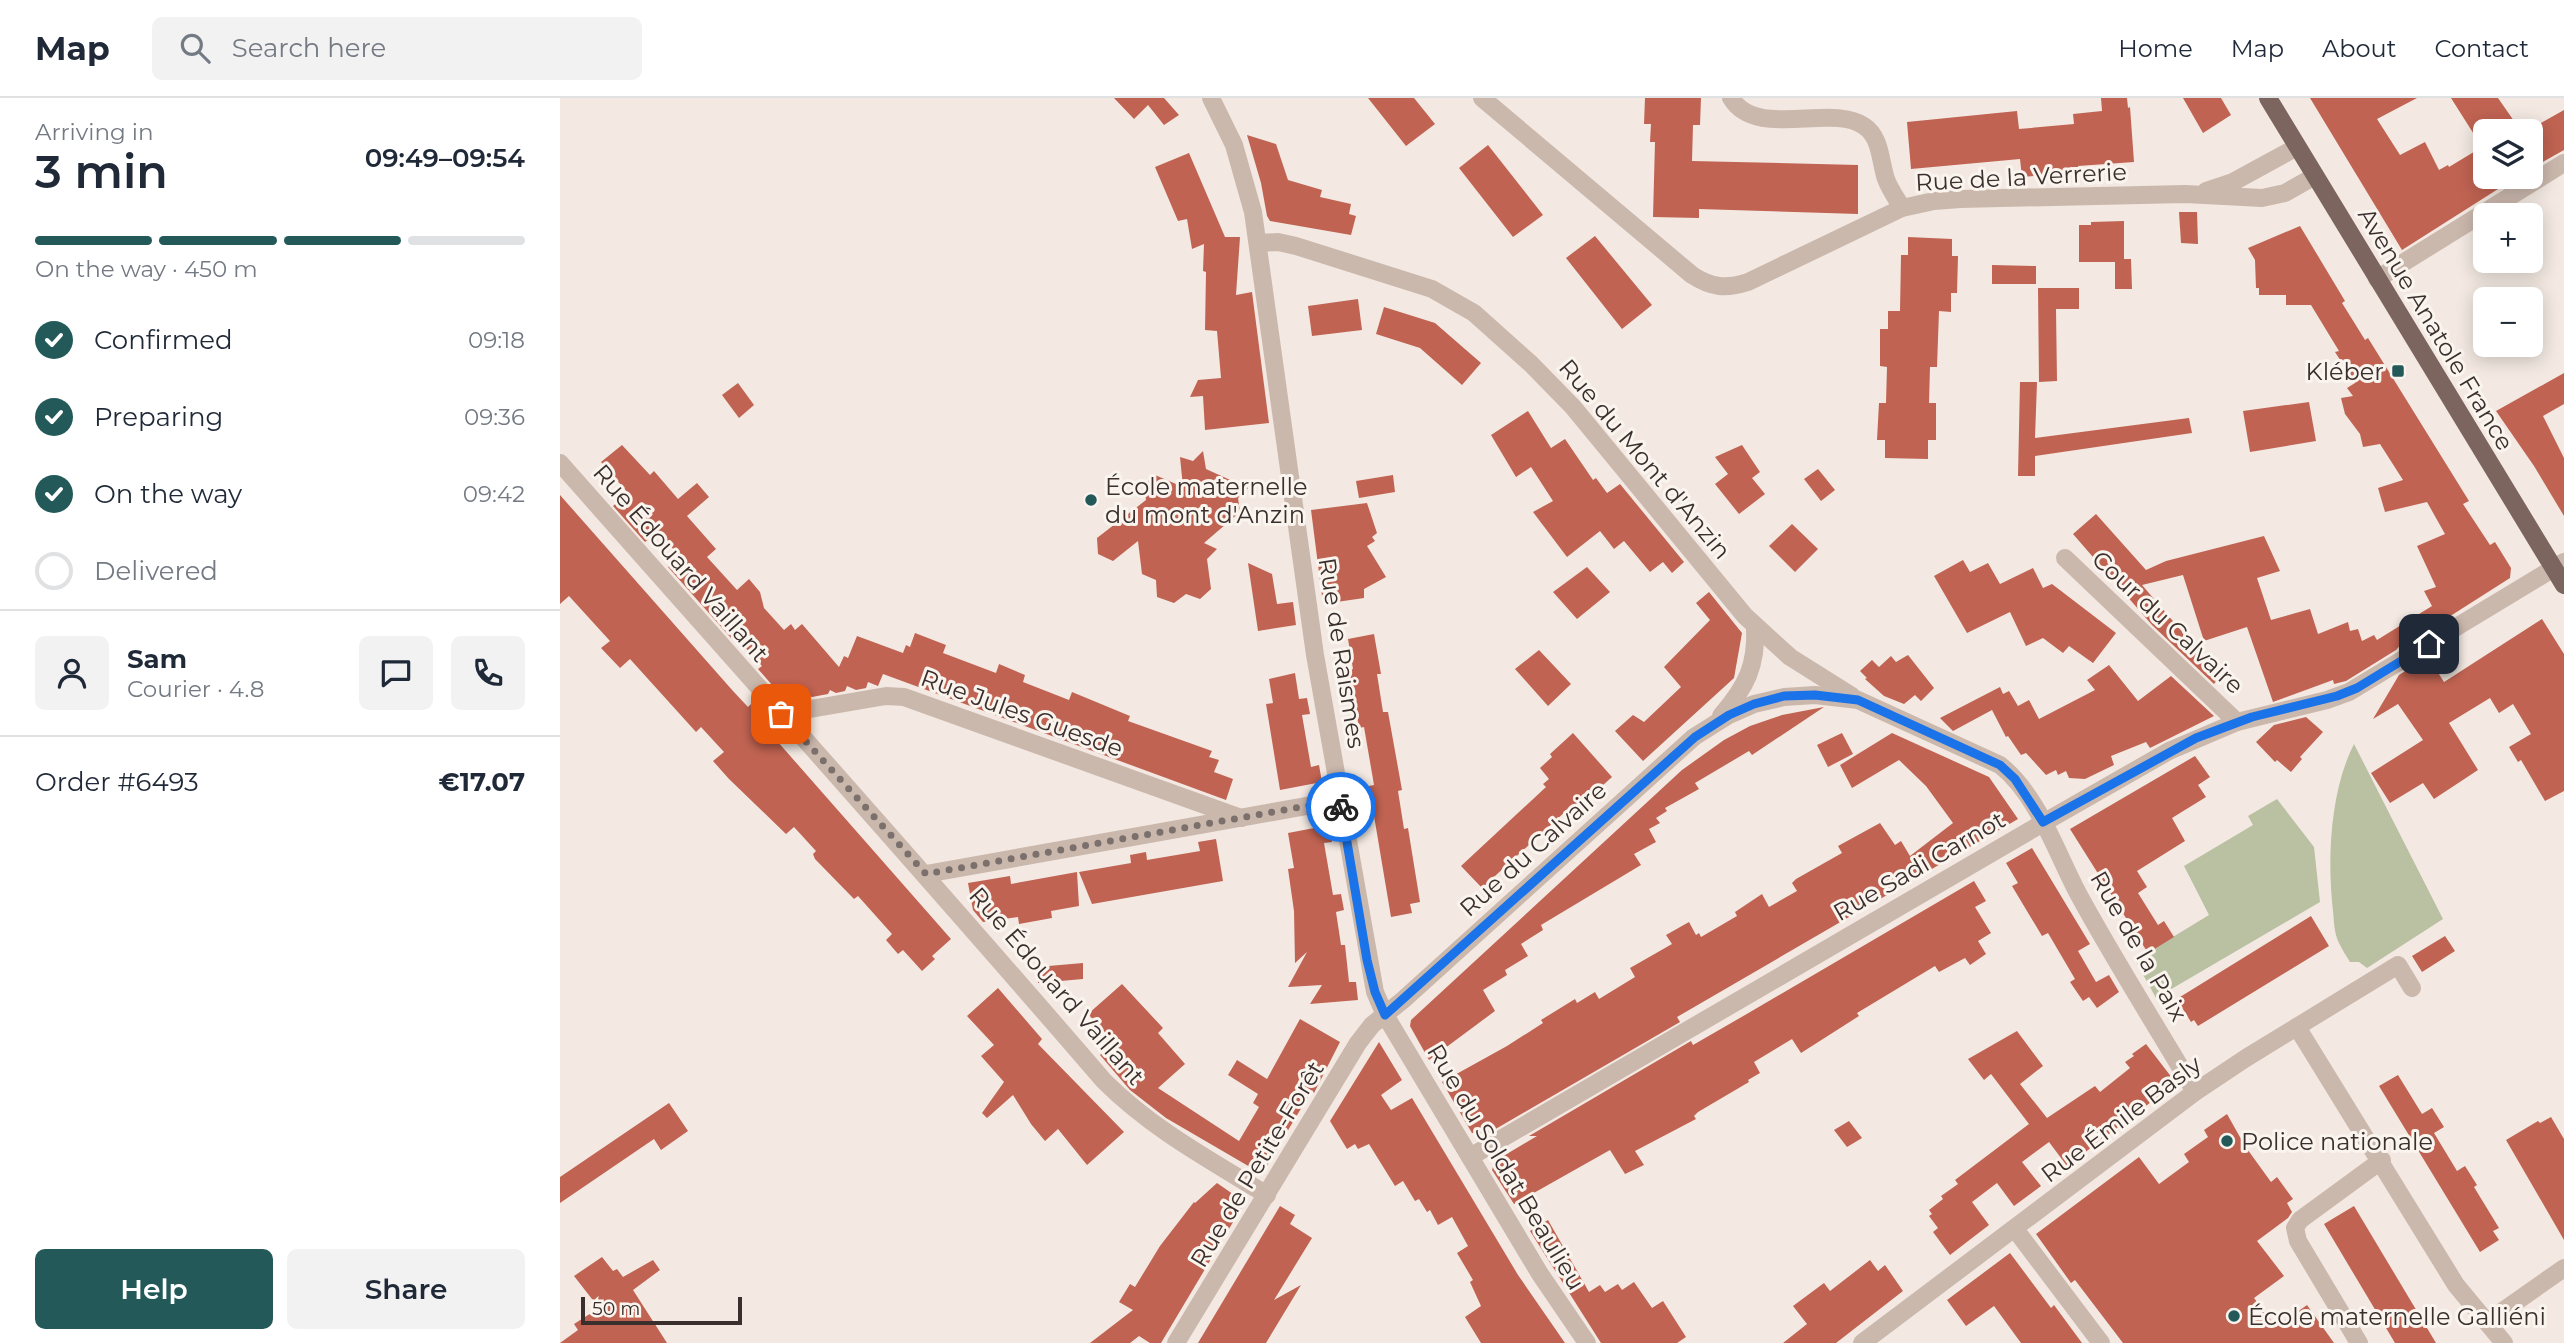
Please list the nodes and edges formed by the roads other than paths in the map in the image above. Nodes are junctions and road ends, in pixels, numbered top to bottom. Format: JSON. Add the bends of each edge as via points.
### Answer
{"nodes":[{"id":1,"x":1211,"y":98,"type":"edge"},
{"id":2,"x":1482,"y":98,"type":"edge"},
{"id":3,"x":1731,"y":98,"type":"edge"},
{"id":4,"x":2268,"y":98,"type":"edge"},
{"id":5,"x":2297,"y":147,"type":"junction"},
{"id":6,"x":2564,"y":163,"type":"edge"},
{"id":7,"x":2315,"y":176,"type":"junction"},
{"id":8,"x":2185,"y":194,"type":"junction"},
{"id":9,"x":1902,"y":208,"type":"junction"},
{"id":10,"x":1259,"y":243,"type":"junction"},
{"id":11,"x":2377,"y":279,"type":"junction"},
{"id":12,"x":560,"y":463,"type":"edge"},
{"id":13,"x":2065,"y":558,"type":"dead end"},
{"id":14,"x":2559,"y":565,"type":"edge"},
{"id":15,"x":2564,"y":586,"type":"edge"},
{"id":16,"x":1755,"y":627,"type":"junction"},
{"id":17,"x":1858,"y":700,"type":"junction"},
{"id":18,"x":781,"y":714,"type":"junction"},
{"id":19,"x":1716,"y":722,"type":"junction"},
{"id":20,"x":2237,"y":722,"type":"junction"},
{"id":21,"x":1340,"y":800,"type":"junction"},
{"id":22,"x":1241,"y":818,"type":"junction"},
{"id":23,"x":2043,"y":822,"type":"junction"},
{"id":24,"x":926,"y":874,"type":"junction"},
{"id":25,"x":2412,"y":988,"type":"dead end"},
{"id":26,"x":1385,"y":1015,"type":"junction"},
{"id":27,"x":2297,"y":1027,"type":"junction"},
{"id":28,"x":2195,"y":1092,"type":"junction"},
{"id":29,"x":1470,"y":1157,"type":"junction"},
{"id":30,"x":2382,"y":1160,"type":"junction"},
{"id":31,"x":1267,"y":1195,"type":"junction"},
{"id":32,"x":2015,"y":1229,"type":"junction"},
{"id":33,"x":2564,"y":1268,"type":"edge"},
{"id":34,"x":2487,"y":1322,"type":"junction"},
{"id":35,"x":1176,"y":1343,"type":"edge"},
{"id":36,"x":1587,"y":1343,"type":"edge"},
{"id":37,"x":1862,"y":1343,"type":"edge"},
{"id":38,"x":2101,"y":1343,"type":"edge"},
{"id":39,"x":2359,"y":1343,"type":"edge"},
{"id":40,"x":2504,"y":1343,"type":"edge"}],
"edges":[{"from":1,"to":10,"type":"street","name":"Rue de Raismes","via":[[1248,187]]},
{"from":2,"to":9,"type":"street","name":"Rue de la Verrerie","via":[[1692,275],[1716,287],[1748,282]]},
{"from":3,"to":9,"type":"street","via":[[1755,117],[1847,120],[1865,126],[1875,139],[1886,179]]},
{"from":4,"to":5,"type":"main road","name":"Avenue Anatole France"},
{"from":5,"to":7,"type":"main road","name":"Avenue Anatole France"},
{"from":5,"to":8,"type":"street","name":"Rue de la Verrerie","via":[[2233,182]]},
{"from":6,"to":11,"type":"street"},
{"from":7,"to":8,"type":"street","name":"Rue de la Verrerie","via":[[2285,193],[2262,198]]},
{"from":7,"to":11,"type":"main road","name":"Avenue Anatole France"},
{"from":8,"to":9,"type":"street","name":"Rue de la Verrerie","via":[[1934,201]]},
{"from":10,"to":16,"type":"street","name":"Rue du Mont d'Anzin","via":[[1296,246],[1432,289],[1474,313],[1568,402]]},
{"from":10,"to":21,"type":"street","name":"Rue de Raismes"},
{"from":11,"to":14,"type":"main road","name":"Avenue Anatole France"},
{"from":12,"to":18,"type":"street","name":"Rue Édouard Vaillant"},
{"from":13,"to":20,"type":"street","name":"Cour du Calvaire"},
{"from":14,"to":15,"type":"main road","name":"Avenue Anatole France"},
{"from":14,"to":20,"type":"street","name":"Rue Sadi Carnot","via":[[2349,692]]},
{"from":16,"to":17,"type":"street","name":"Rue du Mont d'Anzin","via":[[1790,657]]},
{"from":16,"to":19,"type":"street","name":"Rue du Calvaire","via":[[1751,672]]},
{"from":17,"to":19,"type":"street","name":"Rue du Calvaire","via":[[1784,696]]},
{"from":17,"to":23,"type":"street","name":"Rue du Calvaire","via":[[2000,765],[2015,779]]},
{"from":18,"to":22,"type":"street","name":"Rue Jules Guesde","via":[[904,697]]},
{"from":18,"to":24,"type":"street","name":"Rue Édouard Vaillant"},
{"from":19,"to":26,"type":"street","name":"Rue du Calvaire","via":[[1682,747]]},
{"from":20,"to":23,"type":"street","name":"Rue Sadi Carnot","via":[[2169,751]]},
{"from":21,"to":22,"type":"street"},
{"from":21,"to":26,"type":"street","name":"Rue de Raismes","via":[[1369,969]]},
{"from":22,"to":24,"type":"street"},
{"from":23,"to":28,"type":"street","name":"Rue de la Paix","via":[[2079,896]]},
{"from":23,"to":29,"type":"street","name":"Rue Sadi Carnot"},
{"from":24,"to":31,"type":"street","name":"Rue Édouard Vaillant","via":[[1130,1107]]},
{"from":25,"to":27,"type":"street","name":"Rue Émile Basly","via":[[2398,965]]},
{"from":26,"to":29,"type":"street","name":"Rue du Soldat Beaulieu"},
{"from":26,"to":31,"type":"street","name":"Rue de Petite-Forêt","via":[[1358,1043]]},
{"from":27,"to":28,"type":"street","name":"Rue Émile Basly"},
{"from":27,"to":30,"type":"street"},
{"from":28,"to":32,"type":"street","name":"Rue Émile Basly"},
{"from":29,"to":36,"type":"street","name":"Rue du Soldat Beaulieu"},
{"from":30,"to":34,"type":"street","via":[[2456,1285]]},
{"from":30,"to":39,"type":"street","via":[[2295,1228],[2298,1241]]},
{"from":31,"to":35,"type":"street","name":"Rue de Petite-Forêt"},
{"from":32,"to":37,"type":"street","name":"Rue Émile Basly"},
{"from":32,"to":38,"type":"street"},
{"from":33,"to":34,"type":"street"},
{"from":34,"to":40,"type":"street"}]}
